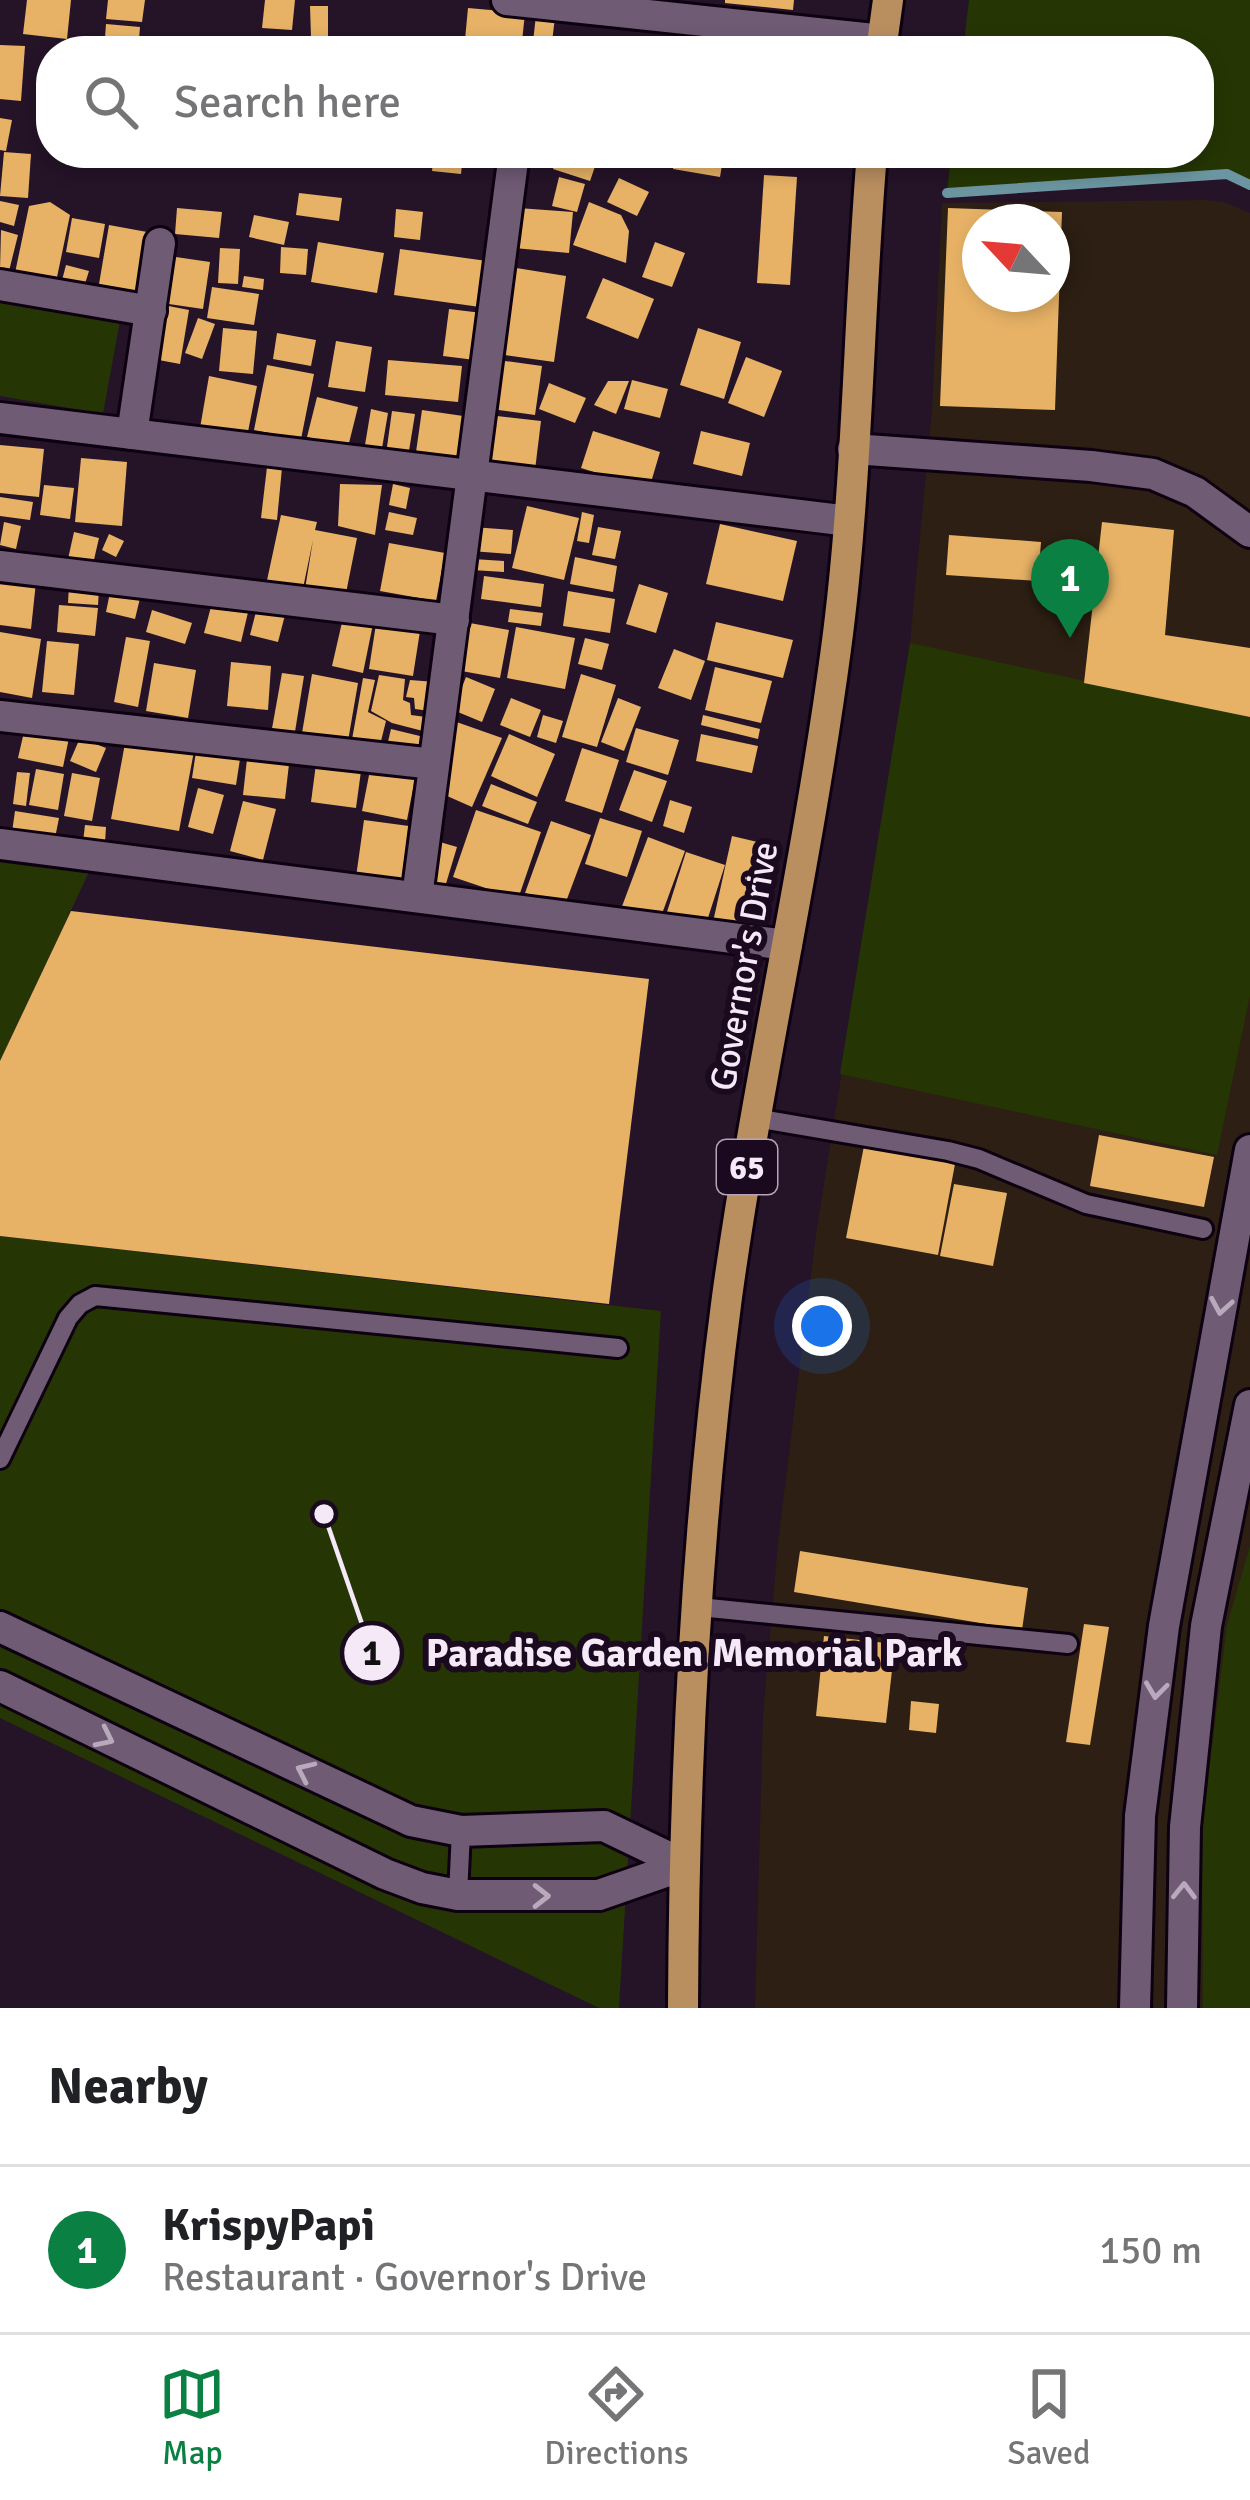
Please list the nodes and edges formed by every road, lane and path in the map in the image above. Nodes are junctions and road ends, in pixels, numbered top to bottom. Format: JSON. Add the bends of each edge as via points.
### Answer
{"nodes":[{"id":1,"x":507,"y":0,"type":"edge"},
{"id":2,"x":888,"y":0,"type":"edge"},
{"id":3,"x":807,"y":36,"type":"edge"},
{"id":4,"x":883,"y":36,"type":"edge"},
{"id":5,"x":512,"y":168,"type":"edge"},
{"id":6,"x":871,"y":168,"type":"edge"},
{"id":7,"x":160,"y":243,"type":"dead end"},
{"id":8,"x":0,"y":285,"type":"edge"},
{"id":9,"x":151,"y":311,"type":"junction"},
{"id":10,"x":0,"y":418,"type":"edge"},
{"id":11,"x":132,"y":434,"type":"junction"},
{"id":12,"x":853,"y":449,"type":"junction"},
{"id":13,"x":472,"y":476,"type":"junction"},
{"id":14,"x":849,"y":521,"type":"junction"},
{"id":15,"x":1250,"y":532,"type":"edge"},
{"id":16,"x":0,"y":566,"type":"edge"},
{"id":17,"x":454,"y":620,"type":"junction"},
{"id":18,"x":0,"y":716,"type":"edge"},
{"id":19,"x":434,"y":764,"type":"junction"},
{"id":20,"x":0,"y":844,"type":"edge"},
{"id":21,"x":417,"y":897,"type":"junction"},
{"id":22,"x":788,"y":945,"type":"junction"},
{"id":23,"x":755,"y":1118,"type":"junction"},
{"id":24,"x":1250,"y":1150,"type":"edge"},
{"id":25,"x":1203,"y":1229,"type":"dead end"},
{"id":26,"x":617,"y":1348,"type":"dead end"},
{"id":27,"x":1201,"y":1416,"type":"junction"},
{"id":28,"x":1249,"y":1418,"type":"edge"},
{"id":29,"x":0,"y":1459,"type":"edge"},
{"id":30,"x":699,"y":1607,"type":"junction"},
{"id":31,"x":0,"y":1627,"type":"edge"},
{"id":32,"x":1068,"y":1644,"type":"dead end"},
{"id":33,"x":0,"y":1687,"type":"edge"},
{"id":34,"x":461,"y":1831,"type":"junction"},
{"id":35,"x":685,"y":1864,"type":"junction"},
{"id":36,"x":458,"y":1895,"type":"junction"},
{"id":37,"x":683,"y":2008,"type":"edge"},
{"id":38,"x":1135,"y":2008,"type":"edge"},
{"id":39,"x":1182,"y":2008,"type":"edge"}],
"edges":[{"from":1,"to":3,"type":"street"},
{"from":2,"to":4,"type":"main road"},
{"from":5,"to":13,"type":"street"},
{"from":6,"to":12,"type":"main road","name":"Governor's Drive","number":"65"},
{"from":7,"to":9,"type":"street"},
{"from":8,"to":9,"type":"street"},
{"from":9,"to":11,"type":"street"},
{"from":10,"to":11,"type":"street"},
{"from":11,"to":13,"type":"street"},
{"from":12,"to":14,"type":"main road","name":"Governor's Drive","number":"65"},
{"from":12,"to":15,"type":"street","via":[[1154,474]]},
{"from":13,"to":14,"type":"street"},
{"from":13,"to":17,"type":"street"},
{"from":14,"to":22,"type":"main road","name":"Governor's Drive","number":"65"},
{"from":16,"to":17,"type":"street"},
{"from":17,"to":19,"type":"street"},
{"from":18,"to":19,"type":"street"},
{"from":19,"to":21,"type":"street"},
{"from":20,"to":21,"type":"street"},
{"from":21,"to":22,"type":"street"},
{"from":22,"to":23,"type":"main road","name":"Governor's Drive","number":"65"},
{"from":23,"to":25,"type":"lane","via":[[948,1151],[1086,1204]]},
{"from":23,"to":30,"type":"main road","name":"Governor's Drive","number":"65","via":[[722,1342]]},
{"from":24,"to":27,"type":"street","one_way":true},
{"from":26,"to":29,"type":"lane","via":[[95,1296],[68,1318]]},
{"from":27,"to":28,"type":"street"},
{"from":27,"to":38,"type":"street","one_way":true,"via":[[1140,1816]]},
{"from":39,"to":28,"type":"street","one_way":true,"via":[[1185,1827],[1206,1626]]},
{"from":30,"to":32,"type":"lane"},
{"from":30,"to":35,"type":"main road","name":"Governor's Drive","number":"65"},
{"from":34,"to":31,"type":"street","one_way":true,"via":[[411,1821]]},
{"from":33,"to":36,"type":"street","one_way":true,"via":[[385,1874]]},
{"from":34,"to":35,"type":"street","via":[[604,1826]]},
{"from":34,"to":36,"type":"lane"},
{"from":36,"to":35,"type":"street","one_way":true,"via":[[599,1895]]},
{"from":35,"to":37,"type":"main road","name":"Governor's Drive","number":"65"}]}
